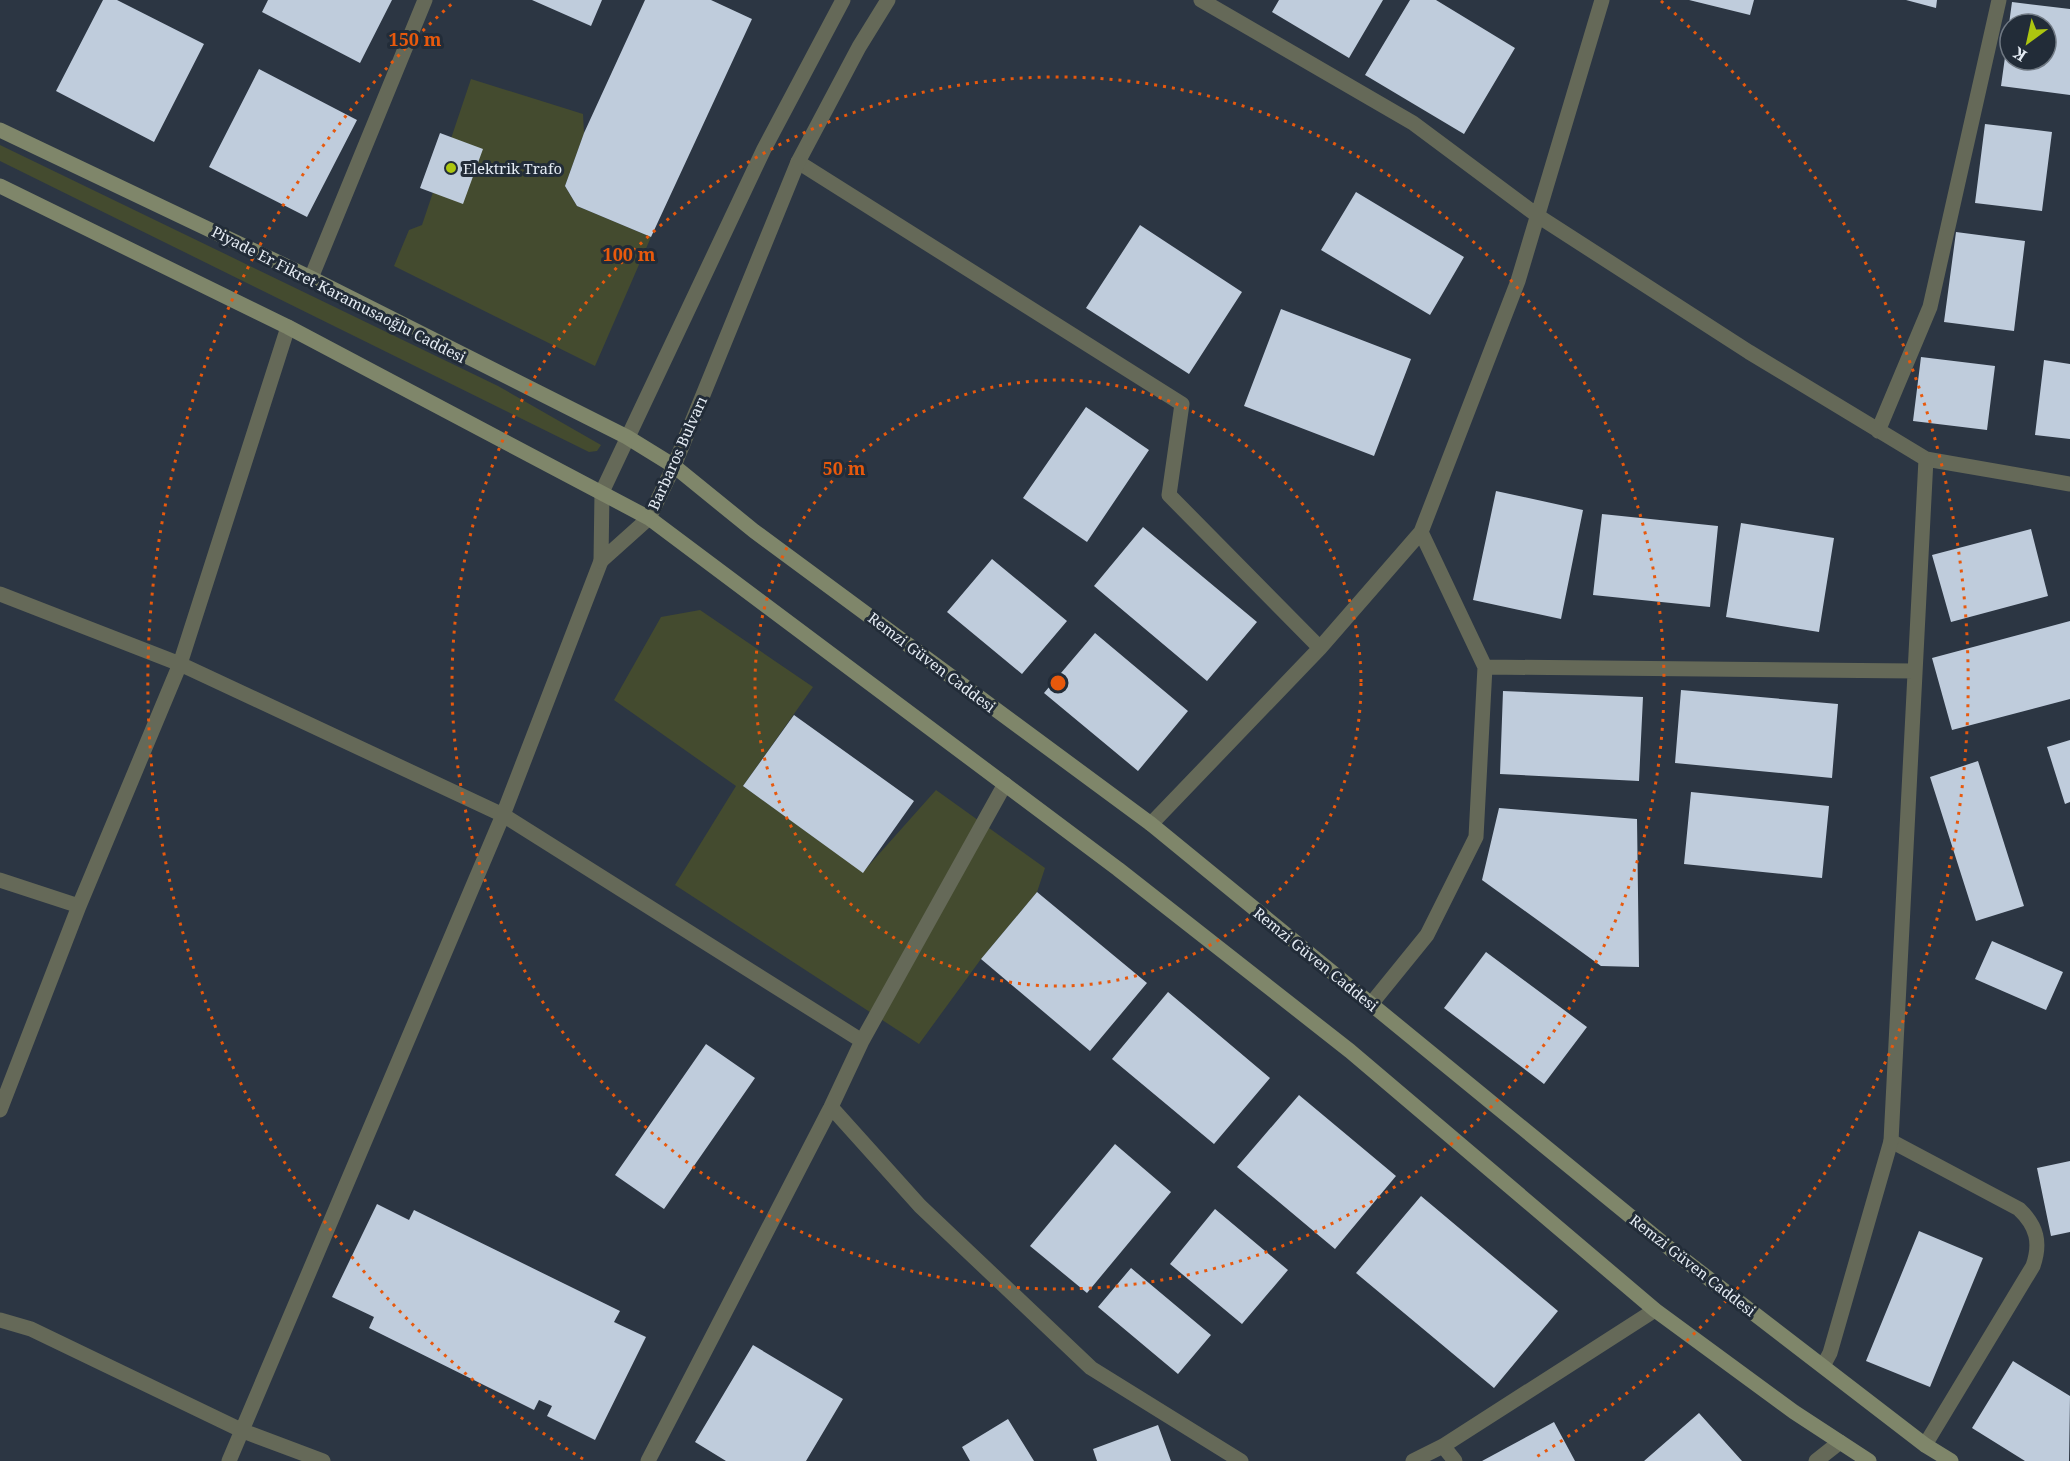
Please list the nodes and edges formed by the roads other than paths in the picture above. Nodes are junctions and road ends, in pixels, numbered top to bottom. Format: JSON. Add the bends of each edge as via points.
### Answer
{"nodes":[{"id":1,"x":425,"y":0,"type":"edge"},
{"id":2,"x":843,"y":0,"type":"edge"},
{"id":3,"x":888,"y":0,"type":"edge"},
{"id":4,"x":1200,"y":0,"type":"edge"},
{"id":5,"x":1602,"y":0,"type":"edge"},
{"id":6,"x":1999,"y":0,"type":"edge"},
{"id":7,"x":0,"y":130,"type":"edge"},
{"id":8,"x":798,"y":162,"type":"junction"},
{"id":9,"x":0,"y":186,"type":"edge"},
{"id":10,"x":1538,"y":216,"type":"junction"},
{"id":11,"x":310,"y":278,"type":"junction"},
{"id":12,"x":288,"y":327,"type":"junction"},
{"id":13,"x":1878,"y":431,"type":"junction"},
{"id":14,"x":627,"y":437,"type":"junction"},
{"id":15,"x":1926,"y":459,"type":"junction"},
{"id":16,"x":674,"y":466,"type":"junction"},
{"id":17,"x":2070,"y":483,"type":"edge"},
{"id":18,"x":602,"y":492,"type":"junction"},
{"id":19,"x":649,"y":518,"type":"junction"},
{"id":20,"x":1421,"y":532,"type":"junction"},
{"id":21,"x":601,"y":561,"type":"junction"},
{"id":22,"x":0,"y":594,"type":"edge"},
{"id":23,"x":1320,"y":648,"type":"junction"},
{"id":24,"x":180,"y":664,"type":"junction"},
{"id":25,"x":1485,"y":667,"type":"junction"},
{"id":26,"x":1915,"y":671,"type":"junction"},
{"id":27,"x":1005,"y":784,"type":"junction"},
{"id":28,"x":503,"y":815,"type":"junction"},
{"id":29,"x":1151,"y":824,"type":"junction"},
{"id":30,"x":0,"y":880,"type":"edge"},
{"id":31,"x":79,"y":906,"type":"junction"},
{"id":32,"x":1371,"y":1004,"type":"junction"},
{"id":33,"x":862,"y":1041,"type":"junction"},
{"id":34,"x":831,"y":1107,"type":"junction"},
{"id":35,"x":0,"y":1110,"type":"edge"},
{"id":36,"x":1891,"y":1141,"type":"junction"},
{"id":37,"x":1655,"y":1310,"type":"junction"},
{"id":38,"x":0,"y":1320,"type":"edge"},
{"id":39,"x":1823,"y":1366,"type":"junction"},
{"id":40,"x":243,"y":1431,"type":"junction"},
{"id":41,"x":1840,"y":1442,"type":"junction"},
{"id":42,"x":1924,"y":1445,"type":"junction"},
{"id":43,"x":1443,"y":1446,"type":"junction"},
{"id":44,"x":229,"y":1461,"type":"edge"},
{"id":45,"x":323,"y":1461,"type":"edge"},
{"id":46,"x":648,"y":1461,"type":"edge"},
{"id":47,"x":1241,"y":1461,"type":"edge"},
{"id":48,"x":1413,"y":1461,"type":"edge"},
{"id":49,"x":1455,"y":1461,"type":"edge"},
{"id":50,"x":1816,"y":1461,"type":"edge"},
{"id":51,"x":1869,"y":1461,"type":"edge"},
{"id":52,"x":1951,"y":1461,"type":"edge"}],
"edges":[{"from":1,"to":11,"type":"street"},
{"from":2,"to":14,"type":"street","via":[[764,149]]},
{"from":3,"to":8,"type":"street","name":"Barbaros Bulvarı"},
{"from":4,"to":10,"type":"street","via":[[1413,123]]},
{"from":5,"to":10,"type":"street"},
{"from":6,"to":13,"type":"street","via":[[1930,307]]},
{"from":7,"to":11,"type":"main road","name":"Piyade Er Fikret Karamusaoğlu Caddesi"},
{"from":8,"to":16,"type":"street","name":"Barbaros Bulvarı"},
{"from":8,"to":23,"type":"street","via":[[1182,404],[1169,495]]},
{"from":9,"to":12,"type":"main road"},
{"from":10,"to":13,"type":"street"},
{"from":10,"to":20,"type":"street","via":[[1518,281]]},
{"from":11,"to":14,"type":"main road","name":"Piyade Er Fikret Karamusaoğlu Caddesi"},
{"from":12,"to":18,"type":"main road"},
{"from":12,"to":24,"type":"street"},
{"from":13,"to":15,"type":"street"},
{"from":14,"to":16,"type":"main road","name":"Piyade Er Fikret Karamusaoğlu Caddesi"},
{"from":14,"to":18,"type":"street"},
{"from":15,"to":17,"type":"street"},
{"from":15,"to":26,"type":"street"},
{"from":16,"to":19,"type":"street","name":"Barbaros Bulvarı"},
{"from":16,"to":29,"type":"main road","name":"Remzi Güven Caddesi","via":[[754,531]]},
{"from":18,"to":19,"type":"main road"},
{"from":18,"to":21,"type":"street"},
{"from":19,"to":21,"type":"street","name":"Barbaros Bulvarı"},
{"from":19,"to":27,"type":"main road"},
{"from":20,"to":23,"type":"street"},
{"from":20,"to":25,"type":"street"},
{"from":21,"to":28,"type":"street"},
{"from":22,"to":24,"type":"street"},
{"from":23,"to":29,"type":"street"},
{"from":24,"to":28,"type":"street"},
{"from":24,"to":31,"type":"street"},
{"from":25,"to":26,"type":"street"},
{"from":25,"to":32,"type":"street","via":[[1476,837],[1427,935]]},
{"from":26,"to":36,"type":"street"},
{"from":27,"to":33,"type":"street"},
{"from":27,"to":37,"type":"main road","via":[[1350,1051]]},
{"from":28,"to":33,"type":"street"},
{"from":28,"to":40,"type":"street"},
{"from":29,"to":32,"type":"main road","name":"Remzi Güven Caddesi"},
{"from":30,"to":31,"type":"street"},
{"from":31,"to":35,"type":"street"},
{"from":32,"to":39,"type":"main road","name":"Remzi Güven Caddesi","via":[[1674,1252]]},
{"from":33,"to":34,"type":"street"},
{"from":34,"to":46,"type":"street"},
{"from":34,"to":47,"type":"street","via":[[920,1206],[1091,1368]]},
{"from":36,"to":39,"type":"street"},
{"from":36,"to":42,"type":"street","via":[[2019,1209],[2030,1219],[2038,1243],[2033,1266]]},
{"from":37,"to":41,"type":"main road"},
{"from":37,"to":43,"type":"street"},
{"from":38,"to":40,"type":"street","via":[[31,1329]]},
{"from":39,"to":42,"type":"main road","name":"Remzi Güven Caddesi"},
{"from":40,"to":44,"type":"street"},
{"from":40,"to":45,"type":"street"},
{"from":41,"to":50,"type":"street"},
{"from":41,"to":51,"type":"main road"},
{"from":42,"to":52,"type":"main road","name":"Remzi Güven Caddesi"},
{"from":43,"to":48,"type":"street"},
{"from":43,"to":49,"type":"street"}]}
